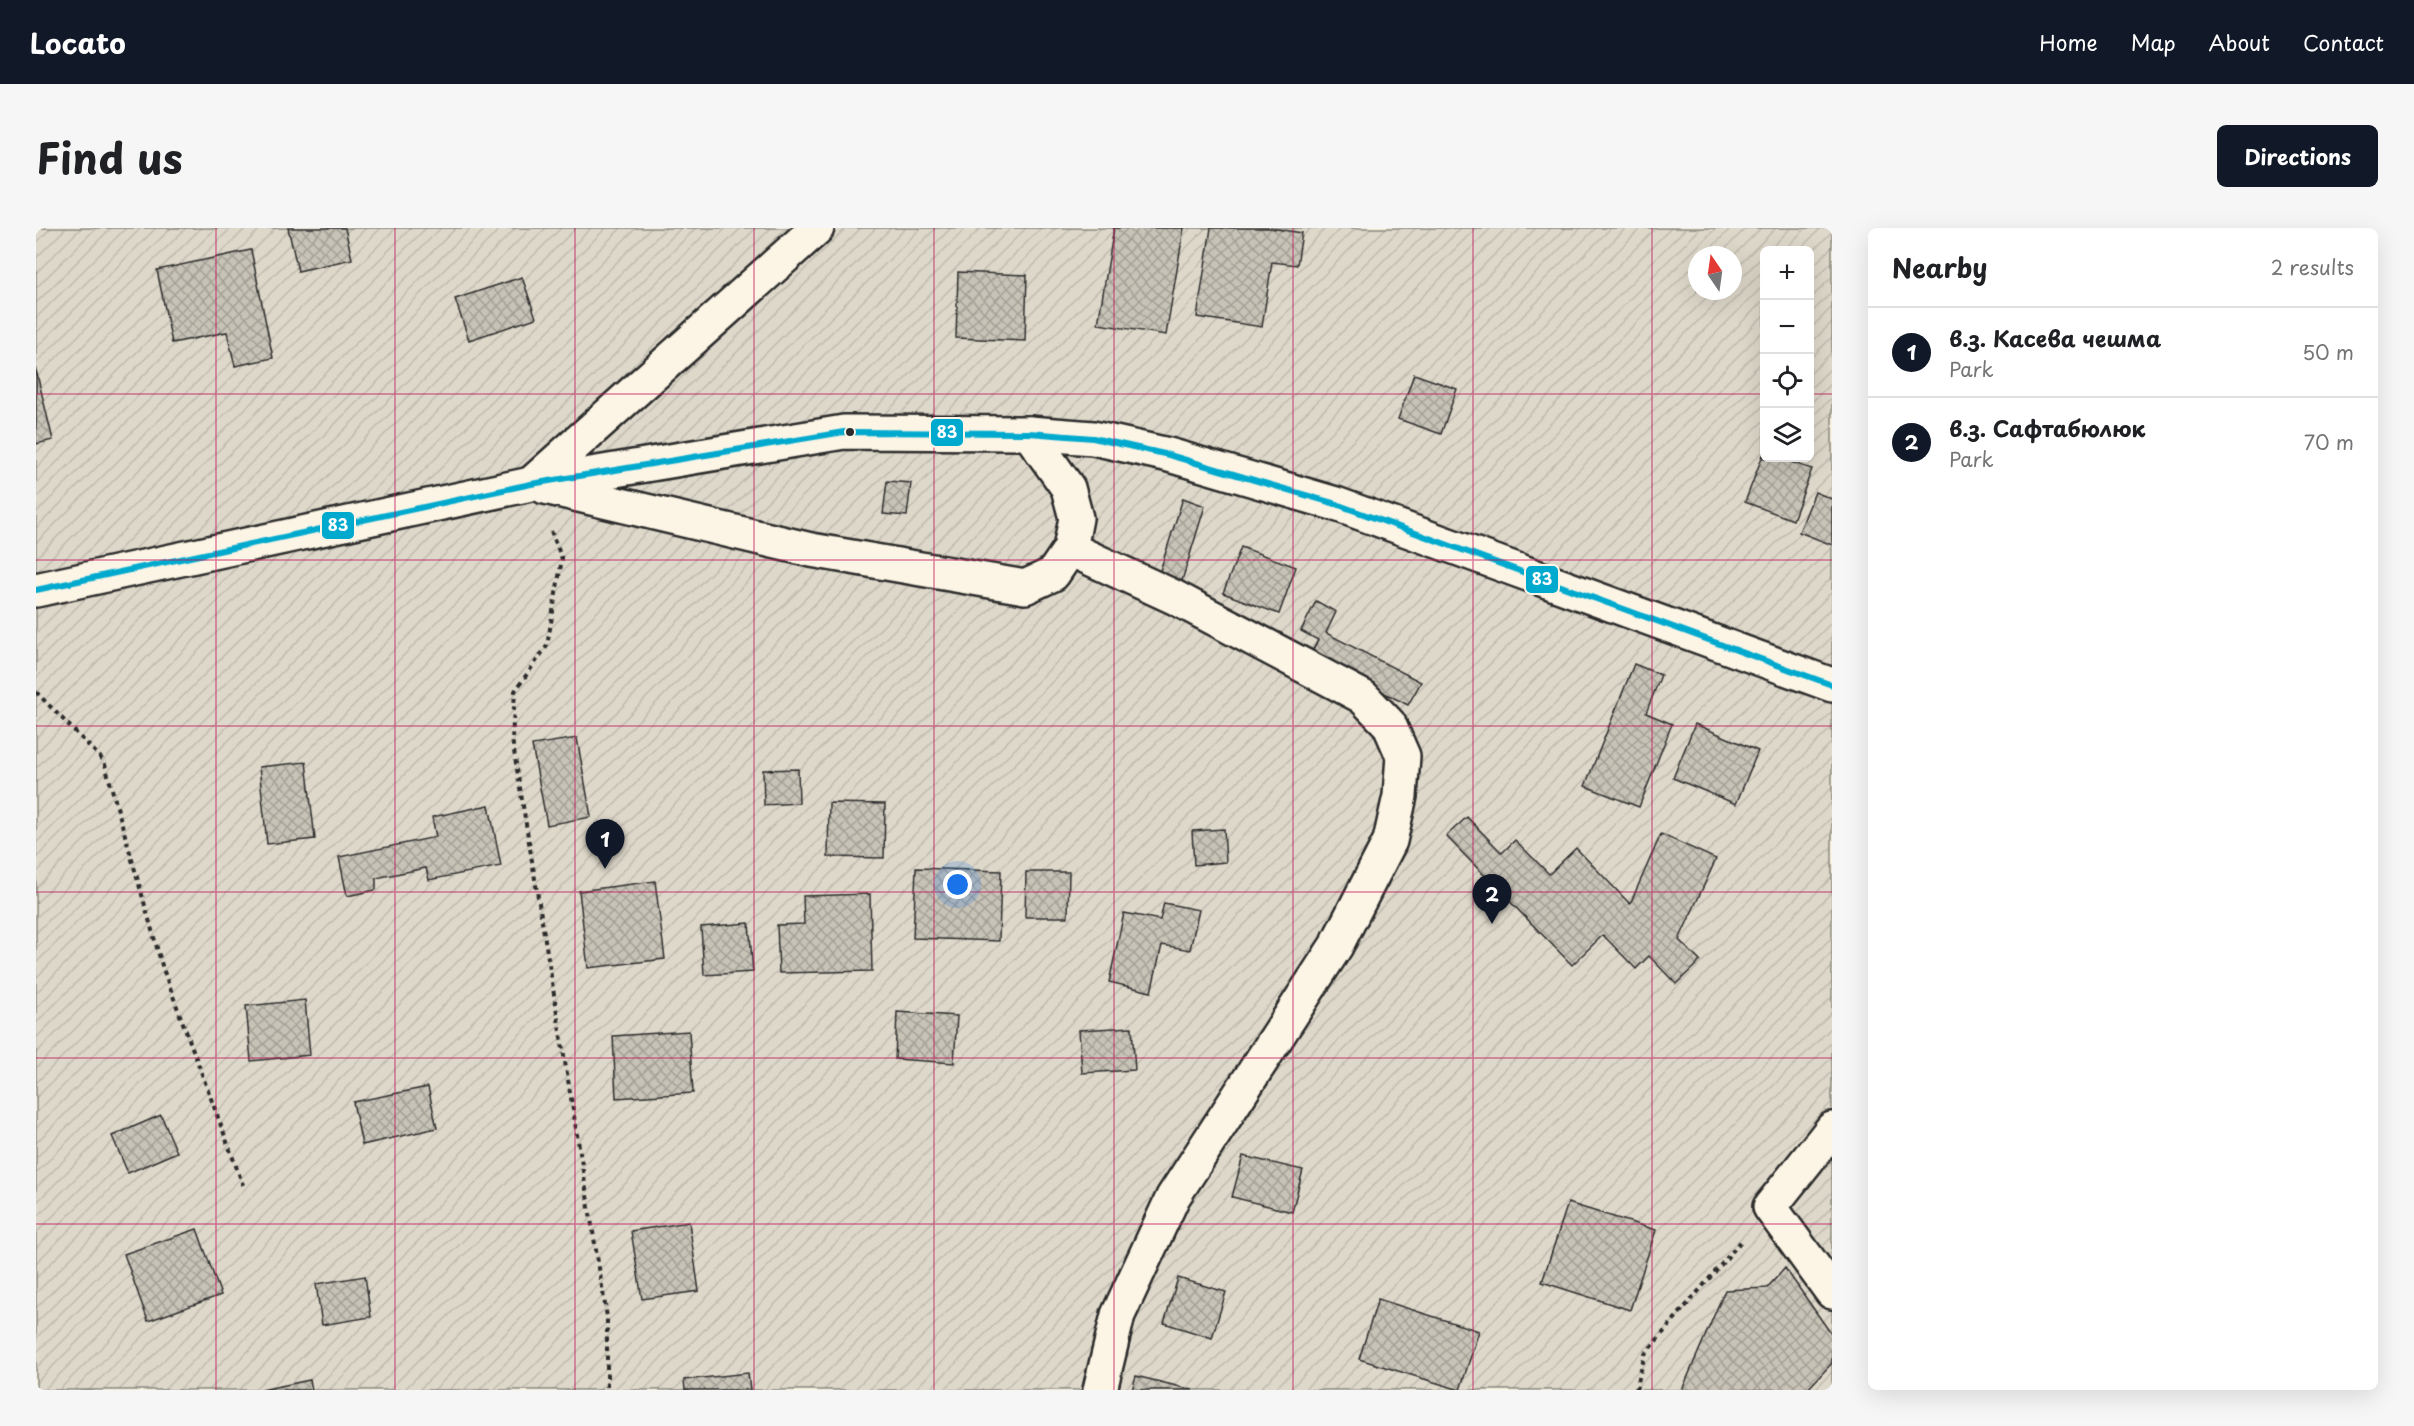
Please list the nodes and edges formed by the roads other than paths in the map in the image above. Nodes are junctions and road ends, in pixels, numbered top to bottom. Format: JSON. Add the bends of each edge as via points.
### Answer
{"nodes":[{"id":1,"x":817,"y":228,"type":"edge"},
{"id":2,"x":1029,"y":434,"type":"junction"},
{"id":3,"x":531,"y":483,"type":"junction"},
{"id":4,"x":1070,"y":549,"type":"junction"},
{"id":5,"x":36,"y":590,"type":"edge"},
{"id":6,"x":1832,"y":685,"type":"edge"},
{"id":7,"x":1832,"y":1129,"type":"edge"},
{"id":8,"x":1832,"y":1292,"type":"edge"},
{"id":9,"x":1100,"y":1390,"type":"edge"}],
"edges":[{"from":1,"to":3,"type":"street"},
{"from":2,"to":3,"type":"street","via":[[844,432]]},
{"from":2,"to":4,"type":"street","via":[[1068,488],[1076,518]]},
{"from":2,"to":6,"type":"street","via":[[1093,438],[1169,455],[1336,504]]},
{"from":3,"to":4,"type":"street","via":[[811,550],[1025,587],[1053,574]]},
{"from":3,"to":5,"type":"street"},
{"from":4,"to":9,"type":"street","via":[[1174,597],[1363,697],[1389,724],[1403,756],[1400,796],[1390,841],[1336,946],[1173,1197],[1118,1315]]},
{"from":7,"to":8,"type":"street","via":[[1770,1207]]}]}
